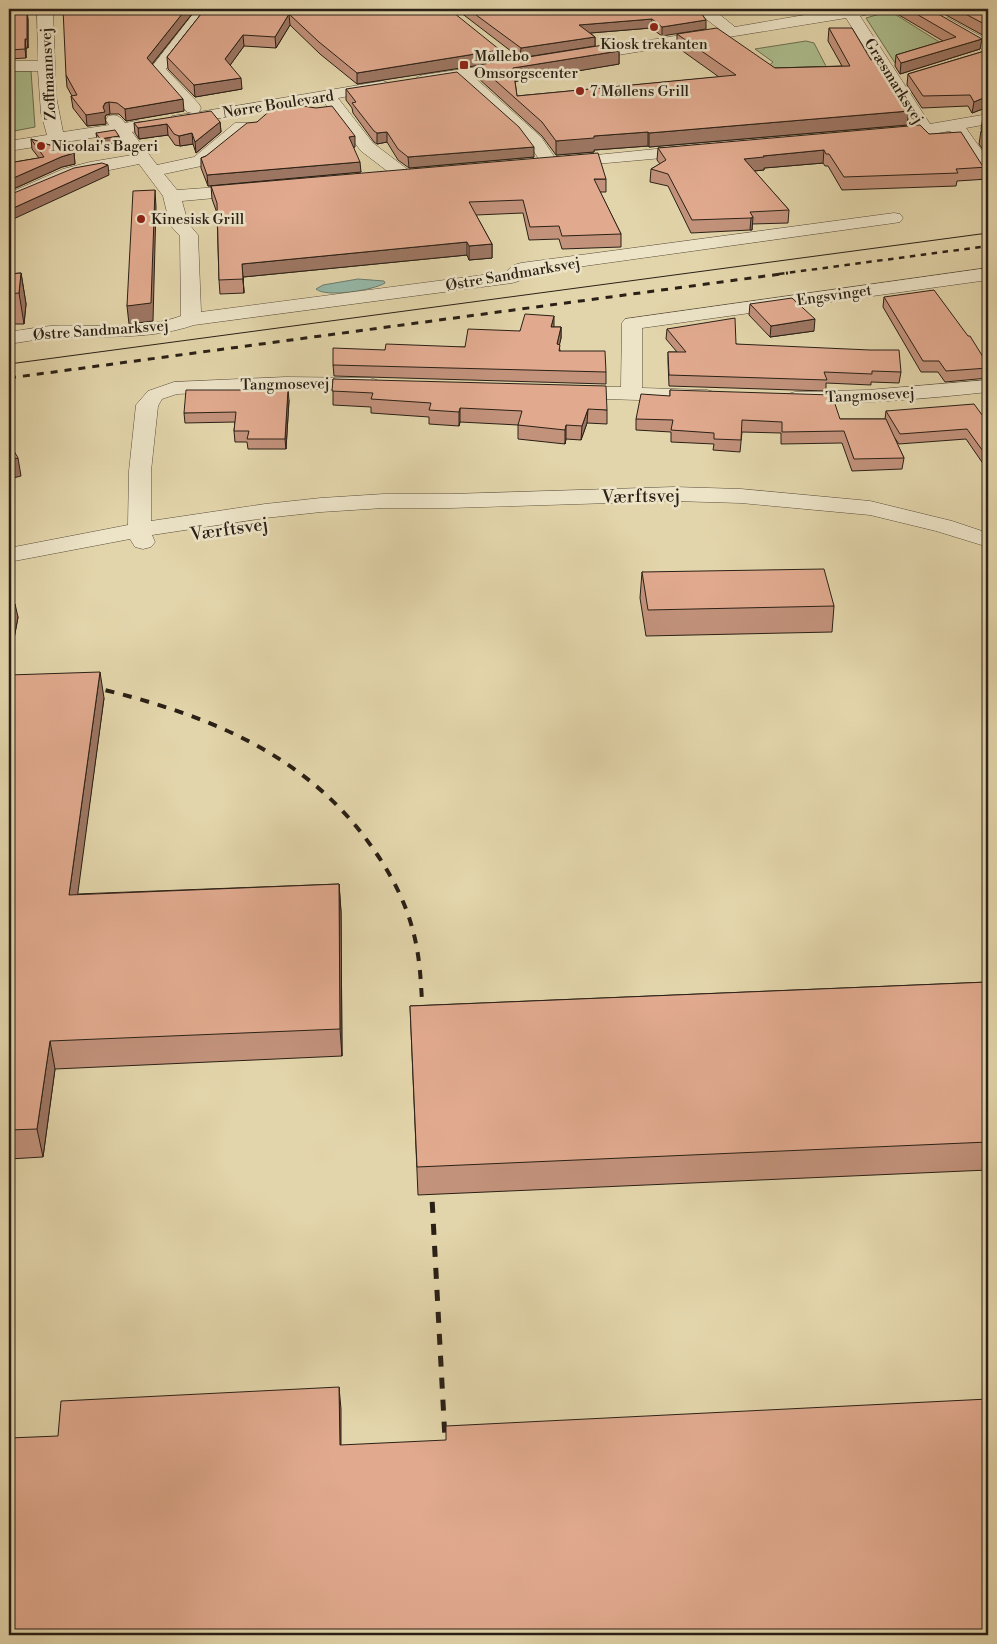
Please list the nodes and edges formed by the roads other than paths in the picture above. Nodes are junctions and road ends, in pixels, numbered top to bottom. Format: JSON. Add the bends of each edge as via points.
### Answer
{"nodes":[{"id":1,"x":45,"y":9,"type":"edge"},
{"id":2,"x":205,"y":9,"type":"edge"},
{"id":3,"x":706,"y":9,"type":"edge"},
{"id":4,"x":826,"y":9,"type":"edge"},
{"id":5,"x":873,"y":9,"type":"edge"},
{"id":6,"x":848,"y":11,"type":"edge"},
{"id":7,"x":938,"y":17,"type":"edge"},
{"id":8,"x":728,"y":28,"type":"junction"},
{"id":9,"x":985,"y":52,"type":"edge"},
{"id":10,"x":569,"y":53,"type":"edge"},
{"id":11,"x":9,"y":66,"type":"edge"},
{"id":12,"x":47,"y":66,"type":"junction"},
{"id":13,"x":462,"y":74,"type":"junction"},
{"id":14,"x":913,"y":77,"type":"edge"},
{"id":15,"x":401,"y":79,"type":"junction"},
{"id":16,"x":894,"y":82,"type":"junction"},
{"id":17,"x":328,"y":96,"type":"junction"},
{"id":18,"x":193,"y":108,"type":"junction"},
{"id":19,"x":157,"y":118,"type":"junction"},
{"id":20,"x":988,"y":119,"type":"edge"},
{"id":21,"x":117,"y":124,"type":"junction"},
{"id":22,"x":952,"y":124,"type":"junction"},
{"id":23,"x":241,"y":127,"type":"edge"},
{"id":24,"x":925,"y":130,"type":"junction"},
{"id":25,"x":54,"y":134,"type":"junction"},
{"id":26,"x":871,"y":134,"type":"edge"},
{"id":27,"x":9,"y":136,"type":"edge"},
{"id":28,"x":9,"y":146,"type":"edge"},
{"id":29,"x":713,"y":148,"type":"edge"},
{"id":30,"x":550,"y":163,"type":"junction"},
{"id":31,"x":149,"y":165,"type":"junction"},
{"id":32,"x":531,"y":165,"type":"edge"},
{"id":33,"x":988,"y":172,"type":"edge"},
{"id":34,"x":424,"y":174,"type":"edge"},
{"id":35,"x":405,"y":176,"type":"junction"},
{"id":36,"x":380,"y":178,"type":"edge"},
{"id":37,"x":263,"y":188,"type":"edge"},
{"id":38,"x":172,"y":196,"type":"junction"},
{"id":39,"x":9,"y":199,"type":"edge"},
{"id":40,"x":894,"y":218,"type":"dead end"},
{"id":41,"x":988,"y":274,"type":"edge"},
{"id":42,"x":191,"y":319,"type":"junction"},
{"id":43,"x":9,"y":338,"type":"edge"},
{"id":44,"x":385,"y":384,"type":"edge"},
{"id":45,"x":988,"y":386,"type":"edge"},
{"id":46,"x":550,"y":391,"type":"edge"},
{"id":47,"x":632,"y":394,"type":"junction"},
{"id":48,"x":725,"y":396,"type":"edge"},
{"id":49,"x":780,"y":397,"type":"edge"},
{"id":50,"x":802,"y":502,"type":"junction"},
{"id":51,"x":141,"y":536,"type":"junction"},
{"id":52,"x":988,"y":540,"type":"edge"},
{"id":53,"x":9,"y":555,"type":"edge"},
{"id":54,"x":988,"y":555,"type":"edge"},
{"id":55,"x":9,"y":568,"type":"edge"}],
"edges":[{"from":1,"to":12,"type":"street","name":"Zoffmannsvej"},
{"from":2,"to":18,"type":"street","via":[[158,69]]},
{"from":3,"to":8,"type":"street"},
{"from":4,"to":8,"type":"street"},
{"from":5,"to":6,"type":"street"},
{"from":6,"to":8,"type":"street"},
{"from":6,"to":16,"type":"street","name":"Græsmarksvej"},
{"from":7,"to":9,"type":"street"},
{"from":8,"to":10,"type":"street"},
{"from":11,"to":12,"type":"street"},
{"from":12,"to":25,"type":"street","name":"Zoffmannsvej"},
{"from":13,"to":15,"type":"street","name":"Nørre Boulevard"},
{"from":13,"to":15,"type":"street","name":"Nørre Boulevard","via":[[517,59]]},
{"from":13,"to":30,"type":"street","via":[[531,137]]},
{"from":14,"to":16,"type":"street"},
{"from":15,"to":17,"type":"street","name":"Nørre Boulevard"},
{"from":15,"to":18,"type":"street","name":"Nørre Boulevard"},
{"from":16,"to":24,"type":"street","name":"Græsmarksvej"},
{"from":17,"to":19,"type":"street","name":"Nørre Boulevard"},
{"from":17,"to":35,"type":"street","via":[[367,147]]},
{"from":18,"to":19,"type":"street","name":"Nørre Boulevard"},
{"from":19,"to":21,"type":"street","name":"Nørre Boulevard"},
{"from":20,"to":22,"type":"street"},
{"from":21,"to":25,"type":"street","name":"Nørre Boulevard"},
{"from":21,"to":31,"type":"street","name":"Østre Sandmarksvej"},
{"from":22,"to":24,"type":"street"},
{"from":22,"to":33,"type":"street","name":"Græsmarksvej"},
{"from":23,"to":31,"type":"street","via":[[200,161]]},
{"from":24,"to":26,"type":"street"},
{"from":25,"to":27,"type":"street","name":"Nørre Boulevard"},
{"from":25,"to":28,"type":"street","name":"Nørre Boulevard"},
{"from":29,"to":30,"type":"street"},
{"from":30,"to":32,"type":"street"},
{"from":31,"to":38,"type":"street","name":"Østre Sandmarksvej"},
{"from":31,"to":39,"type":"street","via":[[69,173]]},
{"from":34,"to":35,"type":"street"},
{"from":35,"to":36,"type":"street"},
{"from":37,"to":38,"type":"street"},
{"from":38,"to":42,"type":"street","name":"Østre Sandmarksvej","via":[[178,225],[189,234]]},
{"from":40,"to":42,"type":"street","name":"Østre Sandmarksvej","via":[[521,270],[512,277]]},
{"from":41,"to":47,"type":"street","name":"Engsvinget","via":[[632,323]]},
{"from":42,"to":43,"type":"street","name":"Østre Sandmarksvej","via":[[175,326],[107,332],[49,332]]},
{"from":44,"to":51,"type":"street","name":"Tangmosevej","via":[[286,383],[160,391],[147,405],[140,472]]},
{"from":45,"to":49,"type":"street","name":"Tangmosevej","via":[[835,399]]},
{"from":46,"to":47,"type":"street"},
{"from":47,"to":48,"type":"street"},
{"from":50,"to":51,"type":"street","name":"Værftsvej","via":[[674,494],[450,501],[386,511]]},
{"from":50,"to":52,"type":"street","name":"Værftsvej","via":[[870,508]]},
{"from":50,"to":54,"type":"street","name":"Værftsvej","via":[[869,518]]},
{"from":51,"to":53,"type":"street","name":"Værftsvej"},
{"from":51,"to":55,"type":"street","name":"Værftsvej"}]}
